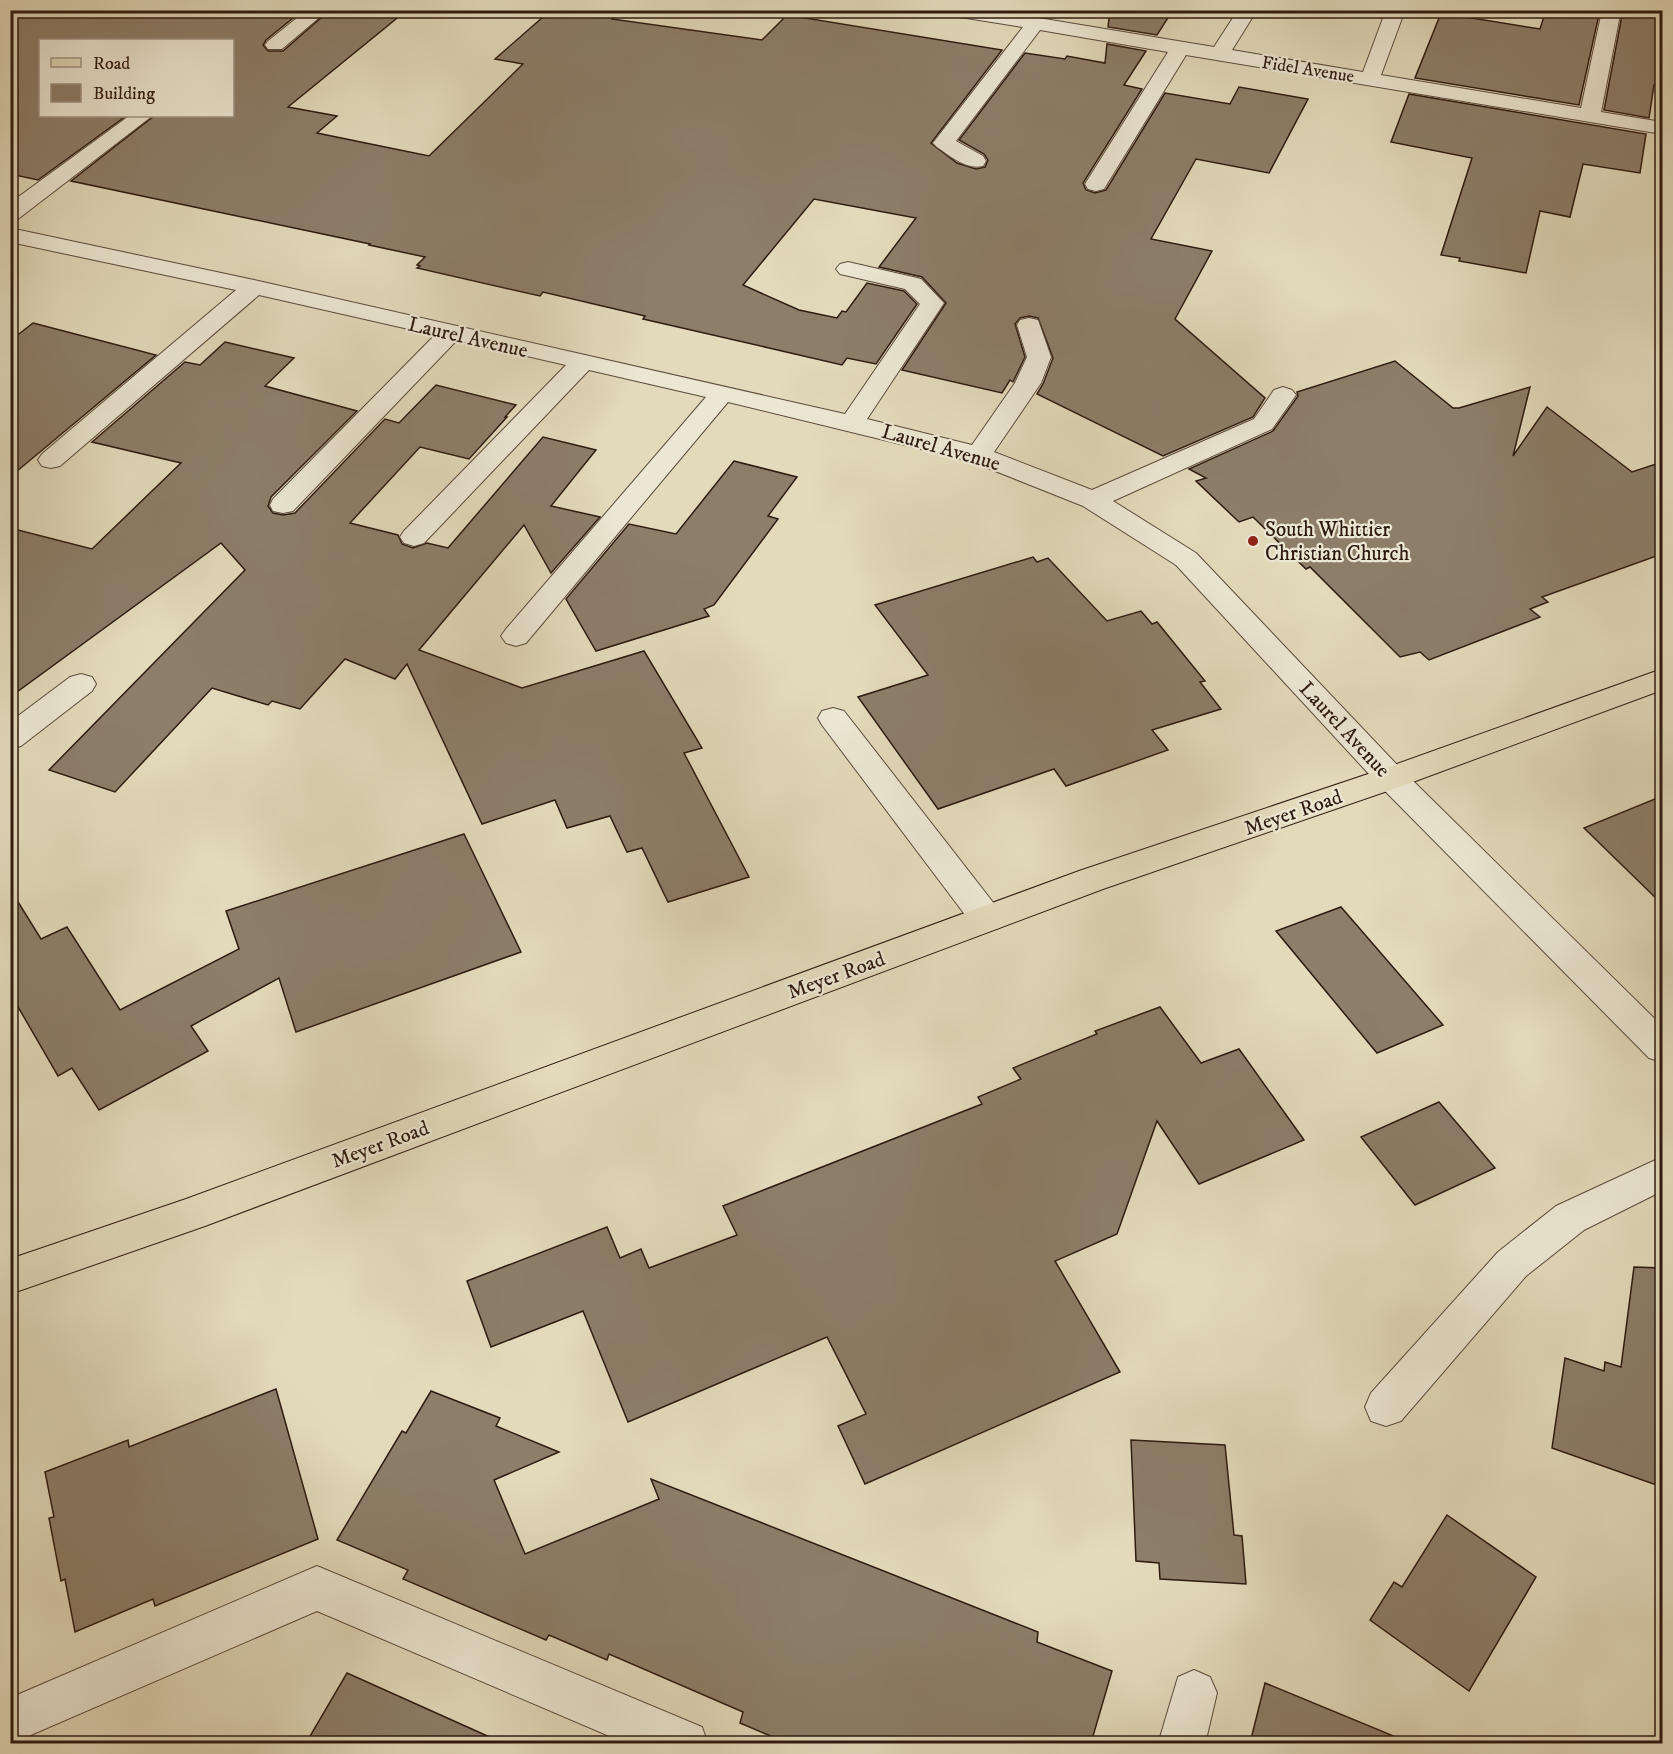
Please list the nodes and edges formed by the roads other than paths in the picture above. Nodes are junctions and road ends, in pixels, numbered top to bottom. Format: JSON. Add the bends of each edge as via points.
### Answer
{"nodes":[{"id":1,"x":320,"y":10,"type":"edge"},
{"id":2,"x":954,"y":10,"type":"edge"},
{"id":3,"x":1248,"y":10,"type":"edge"},
{"id":4,"x":1396,"y":10,"type":"edge"},
{"id":5,"x":1612,"y":11,"type":"edge"},
{"id":6,"x":1016,"y":15,"type":"edge"},
{"id":7,"x":1035,"y":24,"type":"junction"},
{"id":8,"x":275,"y":45,"type":"dead end"},
{"id":9,"x":1180,"y":48,"type":"junction"},
{"id":10,"x":1220,"y":54,"type":"junction"},
{"id":11,"x":1370,"y":79,"type":"junction"},
{"id":12,"x":1590,"y":116,"type":"junction"},
{"id":13,"x":141,"y":117,"type":"edge"},
{"id":14,"x":1662,"y":128,"type":"edge"},
{"id":15,"x":975,"y":161,"type":"dead end"},
{"id":16,"x":1096,"y":184,"type":"dead end"},
{"id":17,"x":10,"y":214,"type":"edge"},
{"id":18,"x":14,"y":240,"type":"edge"},
{"id":19,"x":848,"y":269,"type":"dead end"},
{"id":20,"x":254,"y":287,"type":"junction"},
{"id":21,"x":1029,"y":325,"type":"dead end"},
{"id":22,"x":451,"y":333,"type":"junction"},
{"id":23,"x":582,"y":363,"type":"junction"},
{"id":24,"x":722,"y":394,"type":"junction"},
{"id":25,"x":1283,"y":395,"type":"dead end"},
{"id":26,"x":852,"y":423,"type":"junction"},
{"id":27,"x":979,"y":455,"type":"junction"},
{"id":28,"x":51,"y":460,"type":"dead end"},
{"id":29,"x":1093,"y":500,"type":"junction"},
{"id":30,"x":282,"y":505,"type":"dead end"},
{"id":31,"x":414,"y":537,"type":"dead end"},
{"id":32,"x":516,"y":636,"type":"dead end"},
{"id":33,"x":1662,"y":679,"type":"edge"},
{"id":34,"x":81,"y":684,"type":"dead end"},
{"id":35,"x":833,"y":718,"type":"dead end"},
{"id":36,"x":10,"y":738,"type":"edge"},
{"id":37,"x":1391,"y":778,"type":"junction"},
{"id":38,"x":987,"y":919,"type":"junction"},
{"id":39,"x":1662,"y":1048,"type":"edge"},
{"id":40,"x":1662,"y":1173,"type":"edge"},
{"id":41,"x":10,"y":1277,"type":"edge"},
{"id":42,"x":1386,"y":1407,"type":"dead end"},
{"id":43,"x":1194,"y":1693,"type":"dead end"},
{"id":44,"x":10,"y":1722,"type":"edge"},
{"id":45,"x":685,"y":1743,"type":"edge"},
{"id":46,"x":1181,"y":1743,"type":"edge"}],
"edges":[{"from":1,"to":8,"type":"street"},
{"from":2,"to":6,"type":"street","name":"Fidel Avenue"},
{"from":3,"to":10,"type":"street"},
{"from":4,"to":11,"type":"street"},
{"from":5,"to":12,"type":"street"},
{"from":6,"to":7,"type":"street","name":"Fidel Avenue"},
{"from":7,"to":9,"type":"street","name":"Fidel Avenue"},
{"from":7,"to":15,"type":"street","via":[[944,143]]},
{"from":9,"to":10,"type":"street","name":"Fidel Avenue"},
{"from":9,"to":16,"type":"street"},
{"from":10,"to":11,"type":"street","name":"Fidel Avenue"},
{"from":11,"to":12,"type":"street","name":"Fidel Avenue"},
{"from":12,"to":14,"type":"street","name":"Fidel Avenue"},
{"from":13,"to":17,"type":"street"},
{"from":18,"to":20,"type":"street","name":"Laurel Avenue"},
{"from":19,"to":26,"type":"street","via":[[913,284],[932,303]]},
{"from":20,"to":22,"type":"street","name":"Laurel Avenue"},
{"from":20,"to":28,"type":"street"},
{"from":21,"to":27,"type":"street","via":[[1039,357],[1028,383]]},
{"from":22,"to":23,"type":"street","name":"Laurel Avenue"},
{"from":22,"to":30,"type":"street"},
{"from":23,"to":24,"type":"street","name":"Laurel Avenue"},
{"from":23,"to":31,"type":"street"},
{"from":24,"to":26,"type":"street","name":"Laurel Avenue"},
{"from":24,"to":32,"type":"street"},
{"from":25,"to":29,"type":"street","via":[[1263,424]]},
{"from":26,"to":27,"type":"street","name":"Laurel Avenue"},
{"from":27,"to":29,"type":"street","name":"Laurel Avenue"},
{"from":29,"to":37,"type":"street","name":"Laurel Avenue","via":[[1186,559]]},
{"from":33,"to":37,"type":"main road","name":"Meyer Road"},
{"from":34,"to":36,"type":"street"},
{"from":35,"to":38,"type":"street"},
{"from":37,"to":38,"type":"main road","name":"Meyer Road"},
{"from":37,"to":39,"type":"street","name":"Laurel Avenue"},
{"from":38,"to":41,"type":"main road","name":"Meyer Road","via":[[202,1210]]},
{"from":40,"to":42,"type":"street","via":[[1570,1218],[1512,1264]]},
{"from":43,"to":46,"type":"street"},
{"from":44,"to":45,"type":"street","via":[[317,1588]]}]}
